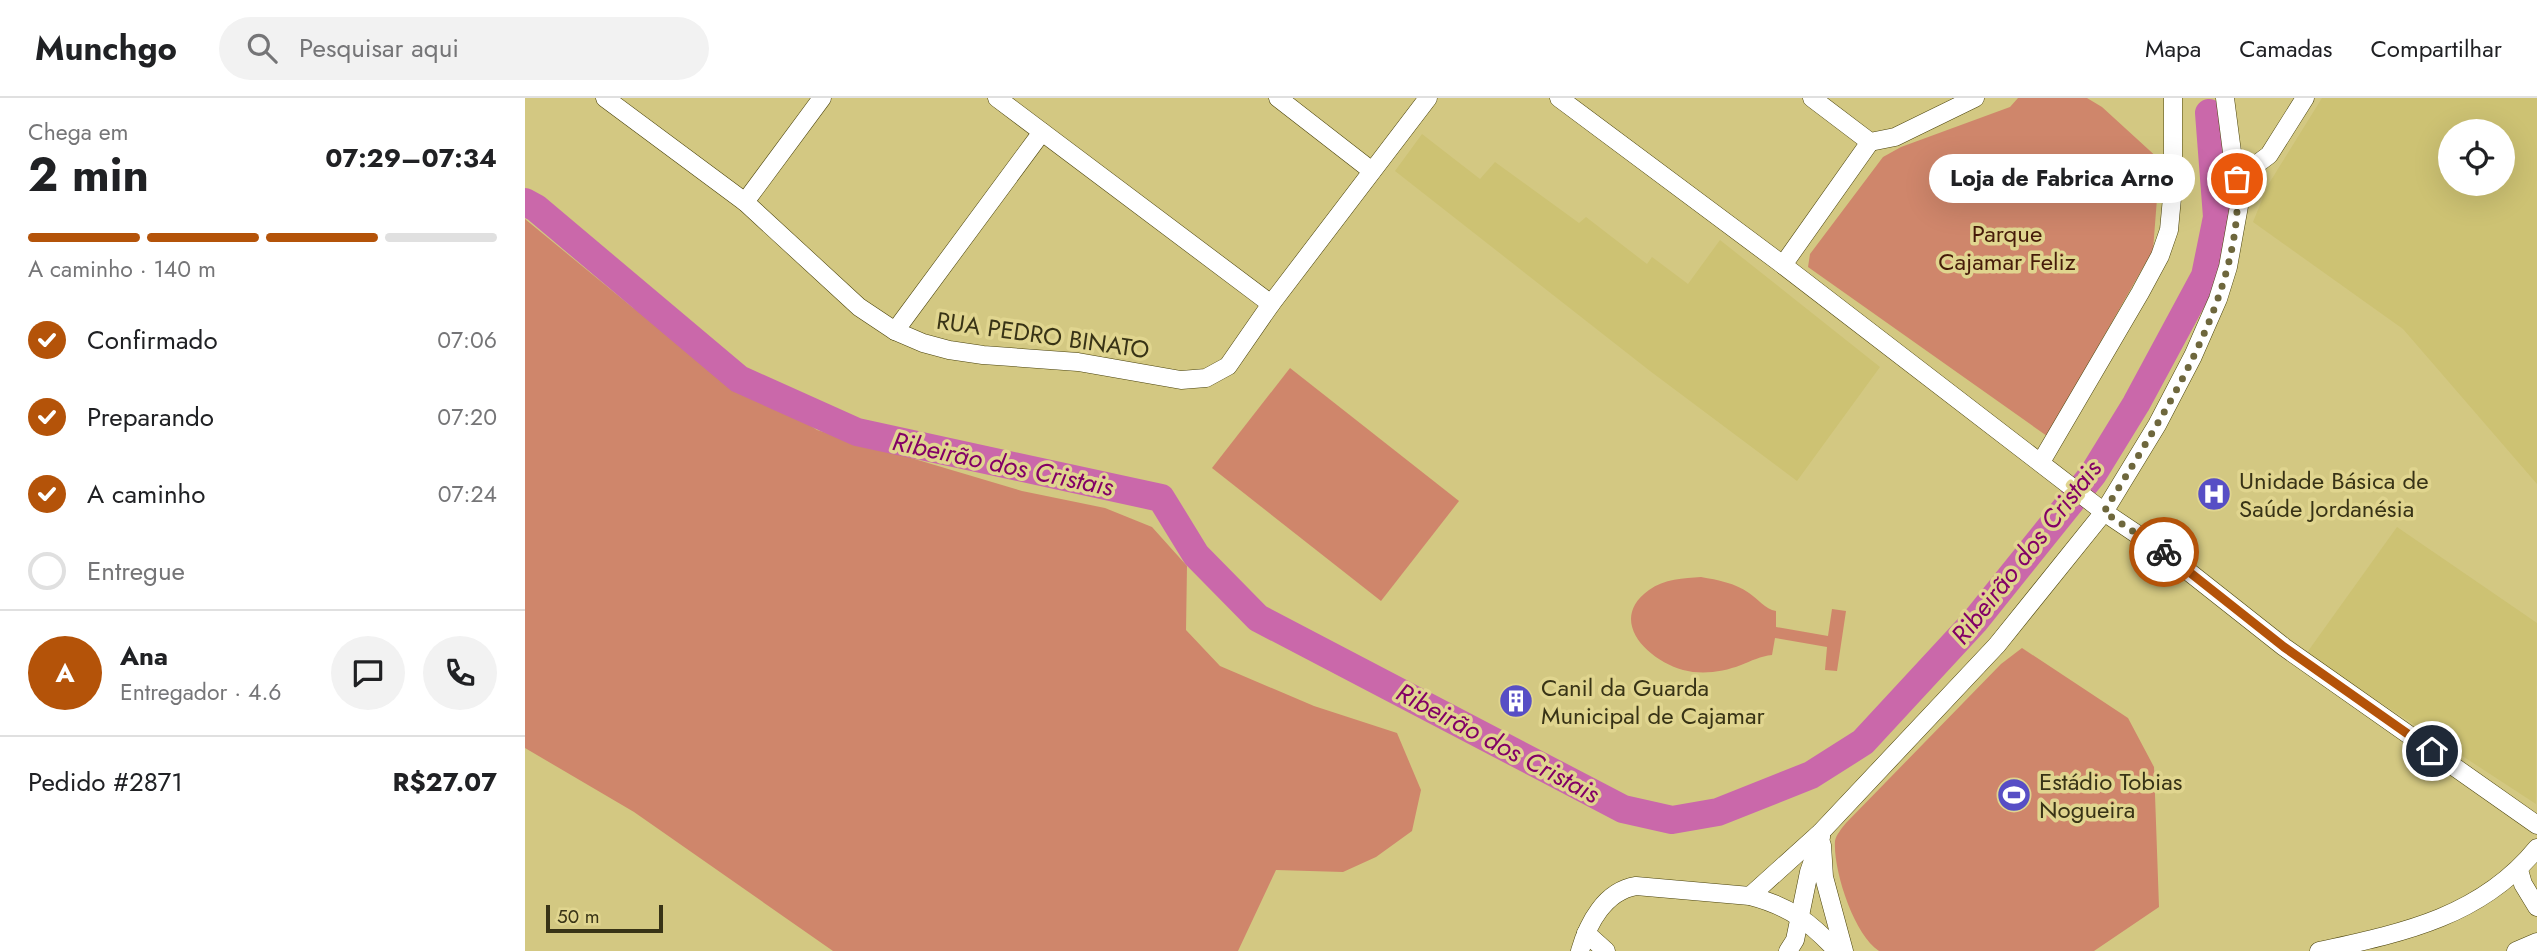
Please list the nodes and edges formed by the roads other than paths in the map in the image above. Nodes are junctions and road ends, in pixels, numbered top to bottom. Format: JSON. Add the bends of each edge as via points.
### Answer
{"nodes":[{"id":1,"x":605,"y":98,"type":"edge"},
{"id":2,"x":822,"y":98,"type":"edge"},
{"id":3,"x":997,"y":98,"type":"edge"},
{"id":4,"x":1278,"y":98,"type":"edge"},
{"id":5,"x":1428,"y":98,"type":"edge"},
{"id":6,"x":1559,"y":98,"type":"edge"},
{"id":7,"x":1812,"y":98,"type":"edge"},
{"id":8,"x":1975,"y":98,"type":"edge"},
{"id":9,"x":2173,"y":98,"type":"edge"},
{"id":10,"x":2225,"y":98,"type":"edge"},
{"id":11,"x":2305,"y":98,"type":"edge"},
{"id":12,"x":1042,"y":132,"type":"junction"},
{"id":13,"x":1870,"y":142,"type":"junction"},
{"id":14,"x":1372,"y":171,"type":"junction"},
{"id":15,"x":2237,"y":179,"type":"junction"},
{"id":16,"x":745,"y":202,"type":"junction"},
{"id":17,"x":1783,"y":265,"type":"junction"},
{"id":18,"x":1271,"y":304,"type":"junction"},
{"id":19,"x":895,"y":331,"type":"junction"},
{"id":20,"x":2041,"y":462,"type":"junction"},
{"id":21,"x":2101,"y":509,"type":"junction"},
{"id":22,"x":2537,"y":825,"type":"edge"},
{"id":23,"x":1821,"y":834,"type":"junction"},
{"id":24,"x":2537,"y":848,"type":"edge"},
{"id":25,"x":2519,"y":870,"type":"junction"},
{"id":26,"x":1750,"y":896,"type":"junction"},
{"id":27,"x":2537,"y":907,"type":"edge"},
{"id":28,"x":1799,"y":915,"type":"junction"},
{"id":29,"x":1586,"y":933,"type":"junction"},
{"id":30,"x":2537,"y":942,"type":"edge"},
{"id":31,"x":1580,"y":951,"type":"edge"},
{"id":32,"x":1606,"y":951,"type":"edge"},
{"id":33,"x":1788,"y":951,"type":"edge"},
{"id":34,"x":1837,"y":951,"type":"edge"},
{"id":35,"x":1844,"y":951,"type":"edge"},
{"id":36,"x":2319,"y":951,"type":"edge"},
{"id":37,"x":2516,"y":951,"type":"edge"}],
"edges":[{"from":1,"to":16,"type":"street","name":"RUA PEDRO BINATO"},
{"from":2,"to":16,"type":"street"},
{"from":3,"to":12,"type":"street"},
{"from":4,"to":14,"type":"street"},
{"from":5,"to":14,"type":"street","name":"RUA PEDRO BINATO"},
{"from":6,"to":17,"type":"street"},
{"from":7,"to":13,"type":"street"},
{"from":8,"to":13,"type":"street","via":[[1895,137]]},
{"from":9,"to":20,"type":"street","via":[[2173,187],[2169,230],[2160,256]]},
{"from":10,"to":15,"type":"street"},
{"from":11,"to":15,"type":"street","via":[[2269,155]]},
{"from":12,"to":18,"type":"street"},
{"from":12,"to":19,"type":"street"},
{"from":13,"to":17,"type":"street"},
{"from":14,"to":18,"type":"street","name":"RUA PEDRO BINATO"},
{"from":15,"to":21,"type":"street","via":[[2238,221],[2218,299],[2157,425]]},
{"from":16,"to":19,"type":"street","name":"RUA PEDRO BINATO","via":[[859,307]]},
{"from":17,"to":20,"type":"street"},
{"from":18,"to":19,"type":"street","name":"RUA PEDRO BINATO","via":[[1228,366],[1194,380],[1078,362],[972,354]]},
{"from":20,"to":21,"type":"street"},
{"from":21,"to":22,"type":"street","via":[[2284,647]]},
{"from":21,"to":23,"type":"street","via":[[1997,645]]},
{"from":23,"to":26,"type":"street"},
{"from":23,"to":28,"type":"street"},
{"from":23,"to":35,"type":"street","via":[[1824,877]]},
{"from":24,"to":25,"type":"street"},
{"from":25,"to":27,"type":"street"},
{"from":25,"to":36,"type":"street","via":[[2459,911],[2418,927]]},
{"from":26,"to":28,"type":"street"},
{"from":26,"to":29,"type":"street","via":[[1650,886],[1624,888],[1603,905]]},
{"from":28,"to":33,"type":"street"},
{"from":28,"to":34,"type":"street"},
{"from":29,"to":31,"type":"street"},
{"from":29,"to":32,"type":"street"},
{"from":30,"to":37,"type":"street"}]}
